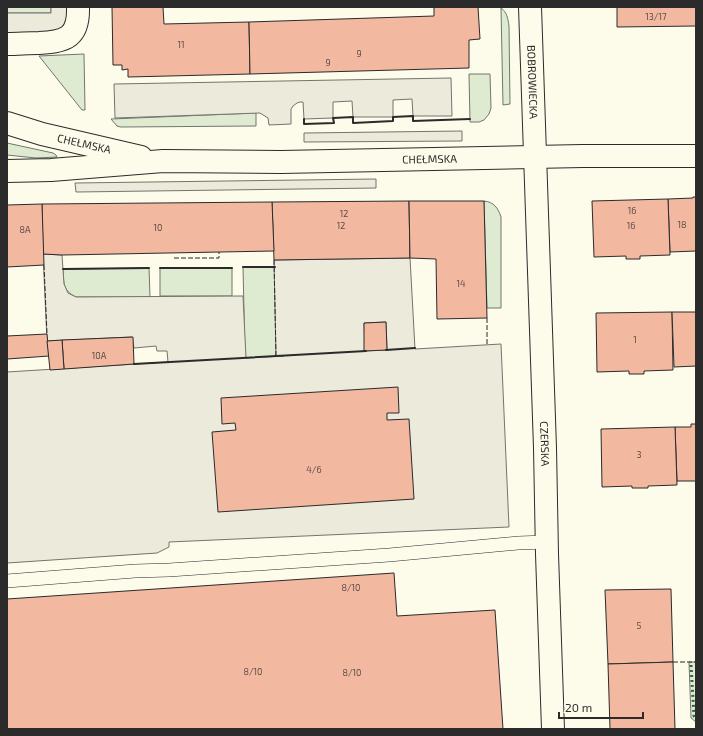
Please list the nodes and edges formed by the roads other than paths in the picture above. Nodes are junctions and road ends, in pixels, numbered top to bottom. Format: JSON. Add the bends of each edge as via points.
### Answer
{"nodes":[{"id":1,"x":78,"y":7,"type":"edge"},
{"id":2,"x":530,"y":7,"type":"edge"},
{"id":3,"x":7,"y":44,"type":"edge"},
{"id":4,"x":7,"y":123,"type":"edge"},
{"id":5,"x":696,"y":156,"type":"edge"},
{"id":6,"x":535,"y":158,"type":"junction"},
{"id":7,"x":163,"y":162,"type":"junction"},
{"id":8,"x":7,"y":171,"type":"edge"},
{"id":9,"x":547,"y":542,"type":"junction"},
{"id":10,"x":7,"y":581,"type":"edge"},
{"id":11,"x":553,"y":729,"type":"edge"}],
"edges":[{"from":1,"to":3,"type":"street","via":[[78,23],[75,30],[63,40],[53,43]]},
{"from":2,"to":6,"type":"street","name":"BOBROWIECKA"},
{"from":4,"to":7,"type":"street","name":"CHEŁMSKA","via":[[42,134]]},
{"from":5,"to":6,"type":"street","name":"CHEŁMSKA"},
{"from":6,"to":7,"type":"street","name":"CHEŁMSKA"},
{"from":6,"to":9,"type":"street","name":"CZERSKA"},
{"from":7,"to":8,"type":"street","name":"CHEŁMSKA"},
{"from":9,"to":10,"type":"lane"},
{"from":9,"to":11,"type":"street","name":"CZERSKA"}]}
